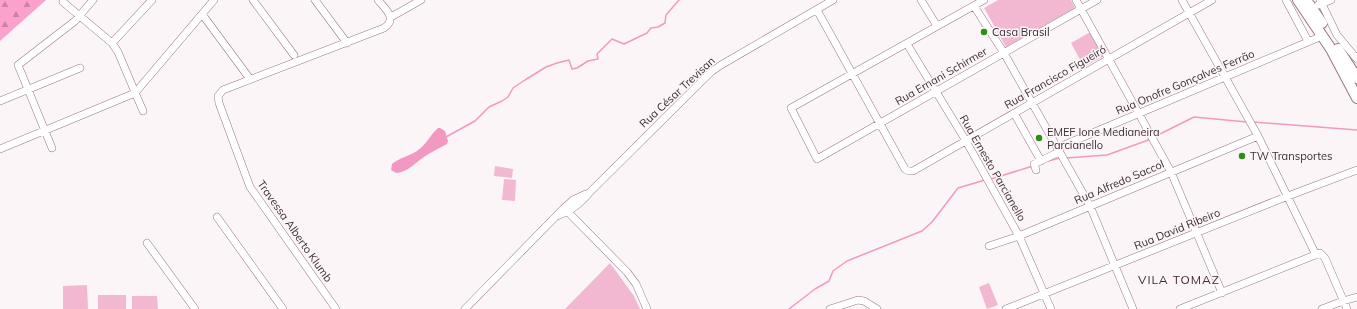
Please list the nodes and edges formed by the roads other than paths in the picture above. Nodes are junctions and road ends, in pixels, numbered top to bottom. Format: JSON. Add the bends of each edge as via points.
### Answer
{"nodes":[{"id":1,"x":93,"y":0,"type":"edge"},
{"id":2,"x":152,"y":0,"type":"edge"},
{"id":3,"x":214,"y":0,"type":"edge"},
{"id":4,"x":253,"y":0,"type":"edge"},
{"id":5,"x":315,"y":0,"type":"edge"},
{"id":6,"x":378,"y":0,"type":"edge"},
{"id":7,"x":421,"y":0,"type":"edge"},
{"id":8,"x":833,"y":0,"type":"edge"},
{"id":9,"x":921,"y":0,"type":"edge"},
{"id":10,"x":984,"y":0,"type":"edge"},
{"id":11,"x":1076,"y":0,"type":"edge"},
{"id":12,"x":1097,"y":0,"type":"edge"},
{"id":13,"x":1182,"y":0,"type":"edge"},
{"id":14,"x":1212,"y":0,"type":"edge"},
{"id":15,"x":1286,"y":0,"type":"edge"},
{"id":16,"x":1298,"y":0,"type":"edge"},
{"id":17,"x":1330,"y":0,"type":"edge"},
{"id":18,"x":63,"y":2,"type":"dead end"},
{"id":19,"x":1320,"y":2,"type":"edge"},
{"id":20,"x":1309,"y":3,"type":"edge"},
{"id":21,"x":974,"y":6,"type":"junction"},
{"id":22,"x":1081,"y":9,"type":"junction"},
{"id":23,"x":817,"y":10,"type":"junction"},
{"id":24,"x":1189,"y":13,"type":"junction"},
{"id":25,"x":202,"y":14,"type":"junction"},
{"id":26,"x":80,"y":16,"type":"junction"},
{"id":27,"x":391,"y":17,"type":"junction"},
{"id":28,"x":937,"y":26,"type":"junction"},
{"id":29,"x":1322,"y":36,"type":"junction"},
{"id":30,"x":1308,"y":41,"type":"junction"},
{"id":31,"x":112,"y":43,"type":"junction"},
{"id":32,"x":347,"y":43,"type":"junction"},
{"id":33,"x":906,"y":44,"type":"junction"},
{"id":34,"x":1004,"y":53,"type":"junction"},
{"id":35,"x":294,"y":55,"type":"dead end"},
{"id":36,"x":1109,"y":58,"type":"junction"},
{"id":37,"x":1357,"y":59,"type":"edge"},
{"id":38,"x":80,"y":68,"type":"dead end"},
{"id":39,"x":852,"y":74,"type":"junction"},
{"id":40,"x":1225,"y":77,"type":"junction"},
{"id":41,"x":1357,"y":78,"type":"edge"},
{"id":42,"x":250,"y":79,"type":"junction"},
{"id":43,"x":28,"y":90,"type":"junction"},
{"id":44,"x":936,"y":91,"type":"junction"},
{"id":45,"x":135,"y":93,"type":"junction"},
{"id":46,"x":1357,"y":98,"type":"edge"},
{"id":47,"x":0,"y":101,"type":"edge"},
{"id":48,"x":1032,"y":103,"type":"junction"},
{"id":49,"x":143,"y":111,"type":"dead end"},
{"id":50,"x":1014,"y":113,"type":"junction"},
{"id":51,"x":1140,"y":113,"type":"junction"},
{"id":52,"x":880,"y":123,"type":"junction"},
{"id":53,"x":45,"y":131,"type":"junction"},
{"id":54,"x":1258,"y":136,"type":"junction"},
{"id":55,"x":966,"y":141,"type":"junction"},
{"id":56,"x":52,"y":148,"type":"dead end"},
{"id":57,"x":0,"y":149,"type":"edge"},
{"id":58,"x":1058,"y":150,"type":"junction"},
{"id":59,"x":1041,"y":160,"type":"junction"},
{"id":60,"x":1036,"y":170,"type":"dead end"},
{"id":61,"x":1357,"y":170,"type":"edge"},
{"id":62,"x":1171,"y":172,"type":"junction"},
{"id":63,"x":1288,"y":196,"type":"junction"},
{"id":64,"x":1090,"y":206,"type":"junction"},
{"id":65,"x":566,"y":210,"type":"junction"},
{"id":66,"x":217,"y":217,"type":"dead end"},
{"id":67,"x":1196,"y":233,"type":"junction"},
{"id":68,"x":1020,"y":236,"type":"junction"},
{"id":69,"x":147,"y":243,"type":"dead end"},
{"id":70,"x":989,"y":246,"type":"dead end"},
{"id":71,"x":1318,"y":254,"type":"junction"},
{"id":72,"x":1115,"y":266,"type":"junction"},
{"id":73,"x":1222,"y":293,"type":"junction"},
{"id":74,"x":1044,"y":294,"type":"junction"},
{"id":75,"x":1357,"y":297,"type":"edge"},
{"id":76,"x":1344,"y":301,"type":"junction"},
{"id":77,"x":195,"y":309,"type":"edge"},
{"id":78,"x":283,"y":309,"type":"edge"},
{"id":79,"x":336,"y":309,"type":"edge"},
{"id":80,"x":466,"y":309,"type":"edge"},
{"id":81,"x":647,"y":309,"type":"edge"},
{"id":82,"x":830,"y":309,"type":"edge"},
{"id":83,"x":877,"y":309,"type":"edge"},
{"id":84,"x":1006,"y":309,"type":"edge"},
{"id":85,"x":1051,"y":309,"type":"edge"},
{"id":86,"x":1133,"y":309,"type":"edge"},
{"id":87,"x":1180,"y":309,"type":"edge"},
{"id":88,"x":1322,"y":309,"type":"edge"},
{"id":89,"x":1347,"y":309,"type":"edge"}],
"edges":[{"from":1,"to":26,"type":"street"},
{"from":2,"to":31,"type":"street"},
{"from":3,"to":25,"type":"street"},
{"from":4,"to":35,"type":"street"},
{"from":5,"to":32,"type":"street"},
{"from":6,"to":27,"type":"street"},
{"from":7,"to":27,"type":"street"},
{"from":8,"to":23,"type":"street","name":"Rua César Trevisan"},
{"from":9,"to":28,"type":"street"},
{"from":10,"to":21,"type":"street"},
{"from":11,"to":22,"type":"street"},
{"from":12,"to":22,"type":"street","name":"Rua Ernani Schirmer"},
{"from":13,"to":24,"type":"street"},
{"from":14,"to":24,"type":"street","name":"Rua Francisco Figueiró"},
{"from":15,"to":30,"type":"street"},
{"from":16,"to":29,"type":"highway"},
{"from":17,"to":19,"type":"street"},
{"from":18,"to":26,"type":"street"},
{"from":19,"to":20,"type":"street"},
{"from":19,"to":37,"type":"street","via":[[1337,35]]},
{"from":20,"to":41,"type":"highway"},
{"from":21,"to":28,"type":"street"},
{"from":21,"to":34,"type":"street"},
{"from":22,"to":34,"type":"street","name":"Rua Ernani Schirmer"},
{"from":22,"to":36,"type":"street"},
{"from":23,"to":39,"type":"street"},
{"from":23,"to":65,"type":"street","name":"Rua César Trevisan","via":[[711,72],[577,206]]},
{"from":24,"to":36,"type":"street","name":"Rua Francisco Figueiró"},
{"from":24,"to":40,"type":"street"},
{"from":25,"to":42,"type":"street"},
{"from":25,"to":45,"type":"street"},
{"from":26,"to":31,"type":"street"},
{"from":26,"to":43,"type":"street","via":[[18,65]]},
{"from":27,"to":32,"type":"street","via":[[389,24],[384,28]]},
{"from":28,"to":33,"type":"street"},
{"from":29,"to":30,"type":"street","name":"Rua Onofre Gonçalves Ferrão"},
{"from":29,"to":46,"type":"highway"},
{"from":30,"to":40,"type":"street","name":"Rua Onofre Gonçalves Ferrão"},
{"from":31,"to":45,"type":"street"},
{"from":32,"to":42,"type":"street"},
{"from":33,"to":39,"type":"street"},
{"from":33,"to":44,"type":"street","name":"Rua Ernesto Parcianello"},
{"from":34,"to":44,"type":"street","name":"Rua Ernani Schirmer"},
{"from":34,"to":48,"type":"street"},
{"from":36,"to":48,"type":"street","name":"Rua Francisco Figueiró"},
{"from":36,"to":51,"type":"street"},
{"from":38,"to":43,"type":"street"},
{"from":39,"to":52,"type":"street"},
{"from":39,"to":52,"type":"street","name":"Rua Ernani Schirmer","via":[[791,108],[817,159]]},
{"from":40,"to":51,"type":"street","name":"Rua Onofre Gonçalves Ferrão"},
{"from":40,"to":54,"type":"street"},
{"from":42,"to":79,"type":"street","name":"Travessa Alberto Klumb","via":[[223,90],[218,96],[218,103],[250,187]]},
{"from":43,"to":47,"type":"street"},
{"from":43,"to":53,"type":"street"},
{"from":44,"to":52,"type":"street","name":"Rua Ernani Schirmer"},
{"from":44,"to":55,"type":"street","name":"Rua Ernesto Parcianello"},
{"from":45,"to":49,"type":"street"},
{"from":45,"to":53,"type":"street"},
{"from":48,"to":50,"type":"street","name":"Rua Francisco Figueiró"},
{"from":48,"to":58,"type":"street"},
{"from":50,"to":55,"type":"street","name":"Rua Francisco Figueiró"},
{"from":50,"to":59,"type":"street"},
{"from":51,"to":58,"type":"street","name":"Rua Onofre Gonçalves Ferrão"},
{"from":51,"to":62,"type":"street"},
{"from":52,"to":55,"type":"street","name":"Rua Francisco Figueiró","via":[[905,169],[909,171]]},
{"from":53,"to":56,"type":"street"},
{"from":53,"to":57,"type":"street"},
{"from":54,"to":62,"type":"street","name":"Rua Alfredo Saccol"},
{"from":54,"to":63,"type":"street"},
{"from":55,"to":68,"type":"street","name":"Rua Ernesto Parcianello"},
{"from":58,"to":59,"type":"street","name":"Rua Onofre Gonçalves Ferrão"},
{"from":58,"to":64,"type":"street"},
{"from":59,"to":60,"type":"street","via":[[1034,164]]},
{"from":61,"to":63,"type":"street","name":"Rua David Ribeiro"},
{"from":62,"to":64,"type":"street","name":"Rua Alfredo Saccol"},
{"from":62,"to":67,"type":"street"},
{"from":63,"to":67,"type":"street","name":"Rua David Ribeiro"},
{"from":63,"to":71,"type":"street"},
{"from":64,"to":68,"type":"street","name":"Rua Alfredo Saccol"},
{"from":64,"to":72,"type":"street"},
{"from":65,"to":80,"type":"street","name":"Rua César Trevisan","via":[[557,216]]},
{"from":65,"to":81,"type":"street","via":[[627,272],[636,284]]},
{"from":66,"to":78,"type":"street"},
{"from":67,"to":72,"type":"street","name":"Rua David Ribeiro"},
{"from":67,"to":73,"type":"street"},
{"from":68,"to":70,"type":"street","name":"Rua Alfredo Saccol"},
{"from":68,"to":74,"type":"street","name":"Rua Ernesto Parcianello"},
{"from":69,"to":77,"type":"street"},
{"from":71,"to":73,"type":"street"},
{"from":71,"to":76,"type":"street","via":[[1325,258]]},
{"from":72,"to":74,"type":"street","name":"Rua David Ribeiro"},
{"from":72,"to":86,"type":"street"},
{"from":73,"to":87,"type":"street"},
{"from":74,"to":84,"type":"street","name":"Rua David Ribeiro"},
{"from":74,"to":85,"type":"street","name":"Rua Ernesto Parcianello"},
{"from":75,"to":76,"type":"street"},
{"from":76,"to":88,"type":"street"},
{"from":76,"to":89,"type":"street"},
{"from":82,"to":83,"type":"street","via":[[858,300]]}]}
